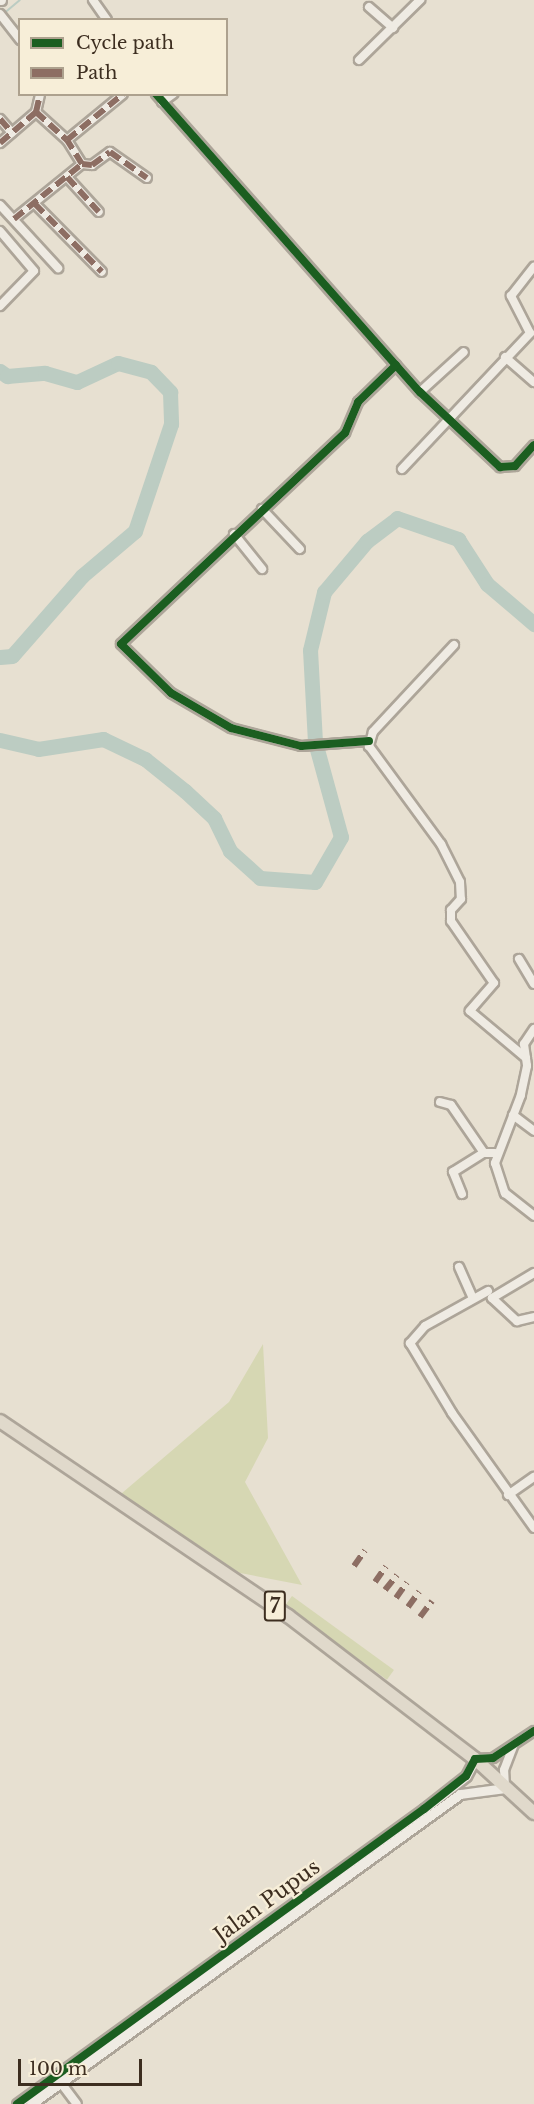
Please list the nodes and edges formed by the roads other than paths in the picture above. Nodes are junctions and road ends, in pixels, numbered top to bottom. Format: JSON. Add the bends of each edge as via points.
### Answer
{"nodes":[{"id":1,"x":93,"y":0,"type":"edge"},
{"id":2,"x":420,"y":0,"type":"edge"},
{"id":3,"x":369,"y":7,"type":"dead end"},
{"id":4,"x":2,"y":16,"type":"edge"},
{"id":5,"x":106,"y":18,"type":"edge"},
{"id":6,"x":393,"y":28,"type":"junction"},
{"id":7,"x":18,"y":37,"type":"edge"},
{"id":8,"x":359,"y":60,"type":"dead end"},
{"id":9,"x":40,"y":96,"type":"edge"},
{"id":10,"x":121,"y":96,"type":"edge"},
{"id":11,"x":158,"y":96,"type":"edge"},
{"id":12,"x":170,"y":96,"type":"edge"},
{"id":13,"x":162,"y":102,"type":"junction"},
{"id":14,"x":36,"y":112,"type":"junction"},
{"id":15,"x":0,"y":119,"type":"edge"},
{"id":16,"x":12,"y":133,"type":"junction"},
{"id":17,"x":67,"y":140,"type":"junction"},
{"id":18,"x":0,"y":143,"type":"edge"},
{"id":19,"x":82,"y":164,"type":"junction"},
{"id":20,"x":68,"y":177,"type":"junction"},
{"id":21,"x":147,"y":178,"type":"dead end"},
{"id":22,"x":35,"y":204,"type":"junction"},
{"id":23,"x":1,"y":210,"type":"edge"},
{"id":24,"x":99,"y":212,"type":"dead end"},
{"id":25,"x":14,"y":219,"type":"junction"},
{"id":26,"x":0,"y":231,"type":"edge"},
{"id":27,"x":534,"y":267,"type":"edge"},
{"id":28,"x":58,"y":268,"type":"dead end"},
{"id":29,"x":102,"y":272,"type":"dead end"},
{"id":30,"x":0,"y":306,"type":"edge"},
{"id":31,"x":464,"y":352,"type":"dead end"},
{"id":32,"x":505,"y":357,"type":"junction"},
{"id":33,"x":396,"y":365,"type":"junction"},
{"id":34,"x":534,"y":382,"type":"edge"},
{"id":35,"x":420,"y":392,"type":"junction"},
{"id":36,"x":450,"y":420,"type":"junction"},
{"id":37,"x":534,"y":445,"type":"edge"},
{"id":38,"x":402,"y":469,"type":"dead end"},
{"id":39,"x":262,"y":509,"type":"junction"},
{"id":40,"x":234,"y":534,"type":"junction"},
{"id":41,"x":300,"y":549,"type":"dead end"},
{"id":42,"x":262,"y":569,"type":"dead end"},
{"id":43,"x":454,"y":645,"type":"dead end"},
{"id":44,"x":369,"y":741,"type":"junction"},
{"id":45,"x":519,"y":959,"type":"dead end"},
{"id":46,"x":534,"y":984,"type":"edge"},
{"id":47,"x":534,"y":1029,"type":"edge"},
{"id":48,"x":526,"y":1058,"type":"junction"},
{"id":49,"x":440,"y":1102,"type":"dead end"},
{"id":50,"x":513,"y":1115,"type":"junction"},
{"id":51,"x":534,"y":1131,"type":"edge"},
{"id":52,"x":484,"y":1153,"type":"junction"},
{"id":53,"x":495,"y":1153,"type":"junction"},
{"id":54,"x":462,"y":1194,"type":"dead end"},
{"id":55,"x":534,"y":1216,"type":"edge"},
{"id":56,"x":459,"y":1267,"type":"dead end"},
{"id":57,"x":534,"y":1273,"type":"edge"},
{"id":58,"x":489,"y":1292,"type":"junction"},
{"id":59,"x":473,"y":1298,"type":"junction"},
{"id":60,"x":534,"y":1317,"type":"edge"},
{"id":61,"x":0,"y":1421,"type":"edge"},
{"id":62,"x":534,"y":1477,"type":"edge"},
{"id":63,"x":508,"y":1495,"type":"junction"},
{"id":64,"x":534,"y":1527,"type":"edge"},
{"id":65,"x":534,"y":1731,"type":"edge"},
{"id":66,"x":513,"y":1746,"type":"junction"},
{"id":67,"x":475,"y":1759,"type":"junction"},
{"id":68,"x":505,"y":1788,"type":"junction"},
{"id":69,"x":534,"y":1814,"type":"edge"},
{"id":70,"x":58,"y":2080,"type":"junction"},
{"id":71,"x":17,"y":2104,"type":"edge"},
{"id":72,"x":31,"y":2104,"type":"edge"},
{"id":73,"x":77,"y":2104,"type":"edge"}],
"edges":[{"from":1,"to":5,"type":"street"},
{"from":2,"to":6,"type":"street"},
{"from":3,"to":6,"type":"street"},
{"from":4,"to":7,"type":"street"},
{"from":6,"to":8,"type":"street"},
{"from":9,"to":14,"type":"street"},
{"from":10,"to":17,"type":"street"},
{"from":11,"to":13,"type":"street"},
{"from":12,"to":13,"type":"street"},
{"from":13,"to":33,"type":"street"},
{"from":14,"to":16,"type":"street"},
{"from":14,"to":17,"type":"street"},
{"from":15,"to":16,"type":"street"},
{"from":16,"to":18,"type":"street"},
{"from":17,"to":19,"type":"street","via":[[83,158]]},
{"from":19,"to":20,"type":"street"},
{"from":19,"to":21,"type":"street","via":[[92,165],[110,152]]},
{"from":20,"to":22,"type":"street"},
{"from":20,"to":24,"type":"street"},
{"from":22,"to":25,"type":"street"},
{"from":22,"to":29,"type":"street"},
{"from":23,"to":25,"type":"street"},
{"from":25,"to":28,"type":"street"},
{"from":26,"to":30,"type":"street","via":[[34,271]]},
{"from":27,"to":32,"type":"street","via":[[511,296],[531,330]]},
{"from":31,"to":35,"type":"street"},
{"from":32,"to":34,"type":"street"},
{"from":32,"to":36,"type":"street"},
{"from":33,"to":35,"type":"street"},
{"from":33,"to":39,"type":"street","via":[[358,402],[345,433]]},
{"from":35,"to":36,"type":"street"},
{"from":36,"to":37,"type":"street","via":[[500,467],[515,466]]},
{"from":36,"to":38,"type":"street"},
{"from":39,"to":40,"type":"street"},
{"from":39,"to":41,"type":"street"},
{"from":40,"to":42,"type":"street"},
{"from":40,"to":44,"type":"street","via":[[124,638],[121,648],[198,712],[250,734],[301,746]]},
{"from":43,"to":44,"type":"street"},
{"from":44,"to":48,"type":"street","via":[[441,844],[460,882],[461,899],[452,910],[451,921],[494,983],[470,1011]]},
{"from":45,"to":46,"type":"street"},
{"from":47,"to":48,"type":"street","via":[[524,1044]]},
{"from":48,"to":50,"type":"street"},
{"from":49,"to":52,"type":"street","via":[[452,1105]]},
{"from":50,"to":51,"type":"street"},
{"from":50,"to":53,"type":"street"},
{"from":52,"to":53,"type":"street"},
{"from":52,"to":54,"type":"street","via":[[451,1175]]},
{"from":53,"to":55,"type":"street","via":[[505,1194]]},
{"from":56,"to":59,"type":"street"},
{"from":57,"to":58,"type":"street"},
{"from":58,"to":59,"type":"street"},
{"from":58,"to":60,"type":"street","via":[[517,1321]]},
{"from":59,"to":63,"type":"street","via":[[425,1326],[410,1343]]},
{"from":61,"to":67,"type":"highway","number":"7","via":[[254,1591]]},
{"from":62,"to":63,"type":"street"},
{"from":63,"to":64,"type":"street"},
{"from":65,"to":66,"type":"street"},
{"from":66,"to":67,"type":"street","via":[[493,1758]]},
{"from":66,"to":68,"type":"street","via":[[504,1770]]},
{"from":67,"to":68,"type":"highway","number":"7"},
{"from":67,"to":70,"type":"street","name":"Jalan Pupus","via":[[466,1776],[424,1809]]},
{"from":68,"to":69,"type":"highway","number":"7"},
{"from":68,"to":70,"type":"street","name":"Jalan Pupus","via":[[460,1794]]},
{"from":70,"to":71,"type":"street","name":"Jalan Pupus"},
{"from":70,"to":72,"type":"street","name":"Jalan Pupus"},
{"from":70,"to":73,"type":"street"}]}
